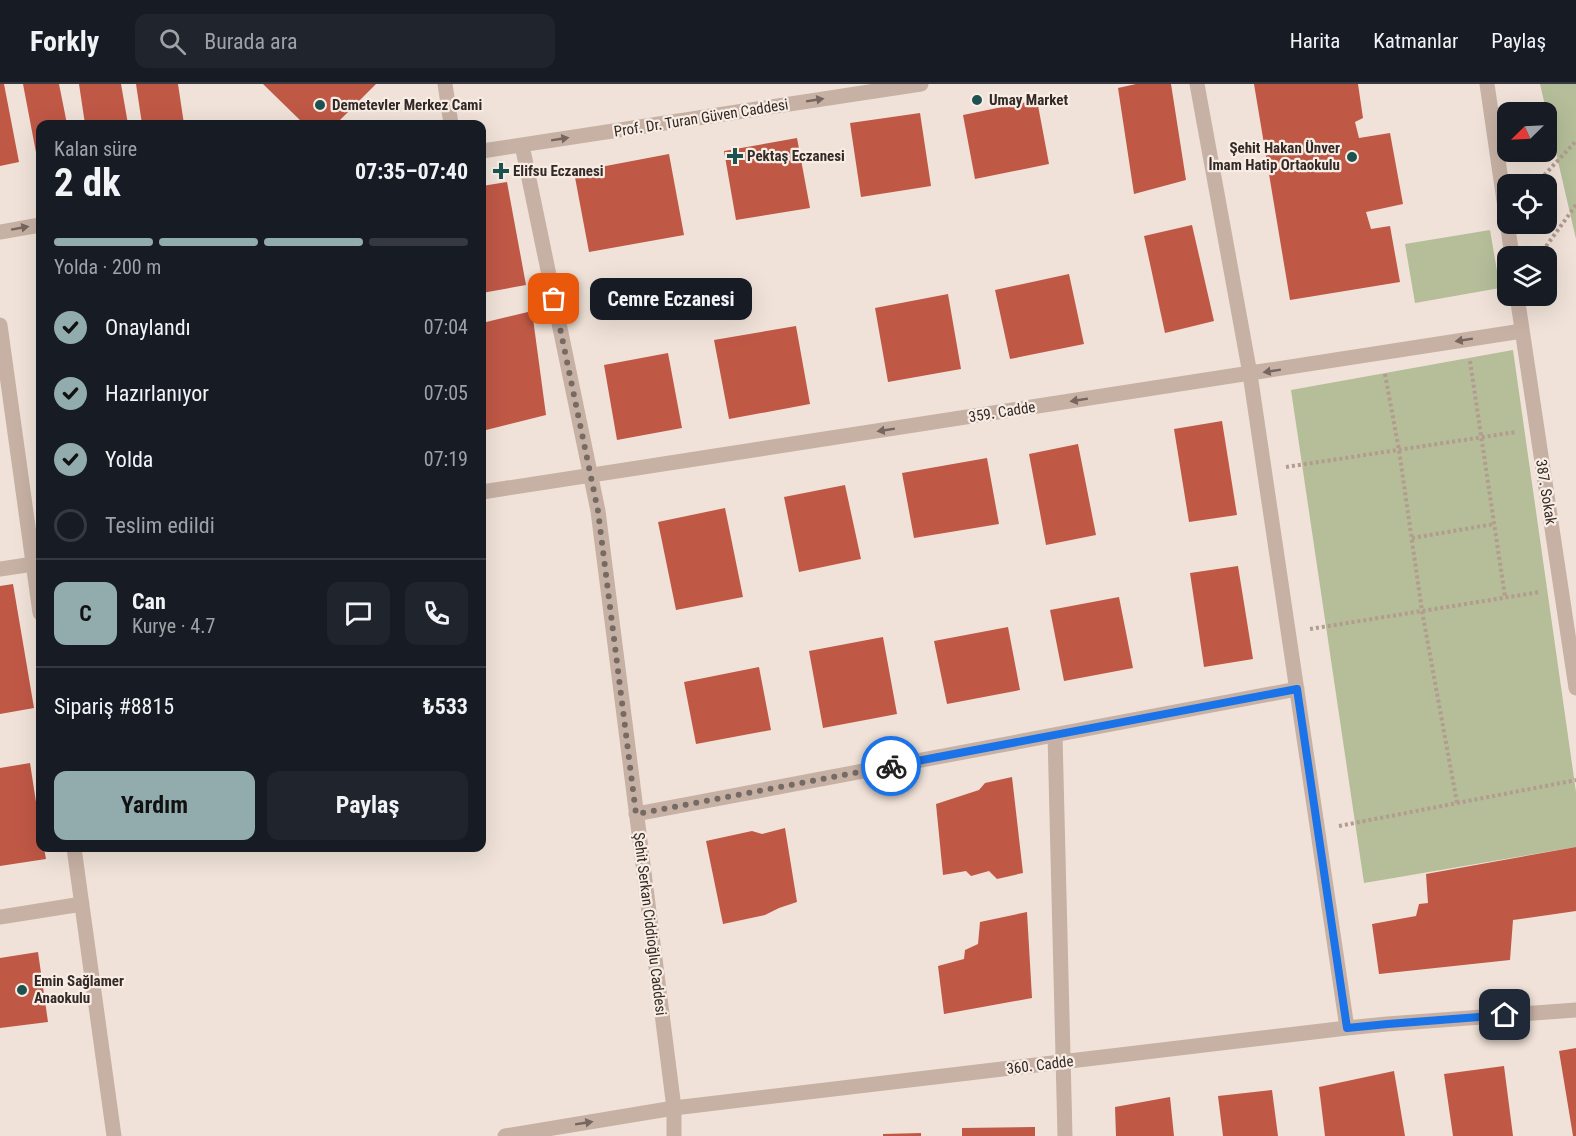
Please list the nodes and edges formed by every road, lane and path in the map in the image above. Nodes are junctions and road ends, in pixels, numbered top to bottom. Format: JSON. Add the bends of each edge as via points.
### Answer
{"nodes":[{"id":1,"x":445,"y":84,"type":"edge"},
{"id":2,"x":921,"y":84,"type":"edge"},
{"id":3,"x":1197,"y":84,"type":"edge"},
{"id":4,"x":1487,"y":84,"type":"edge"},
{"id":5,"x":450,"y":120,"type":"edge"},
{"id":6,"x":1576,"y":141,"type":"edge"},
{"id":7,"x":522,"y":145,"type":"junction"},
{"id":8,"x":486,"y":150,"type":"edge"},
{"id":9,"x":1545,"y":174,"type":"edge"},
{"id":10,"x":1576,"y":205,"type":"edge"},
{"id":11,"x":36,"y":226,"type":"edge"},
{"id":12,"x":0,"y":232,"type":"edge"},
{"id":13,"x":1511,"y":246,"type":"edge"},
{"id":14,"x":1546,"y":246,"type":"edge"},
{"id":15,"x":1518,"y":306,"type":"edge"},
{"id":16,"x":0,"y":324,"type":"edge"},
{"id":17,"x":1522,"y":331,"type":"junction"},
{"id":18,"x":1467,"y":340,"type":"junction"},
{"id":19,"x":1381,"y":353,"type":"junction"},
{"id":20,"x":1250,"y":374,"type":"junction"},
{"id":21,"x":1537,"y":429,"type":"junction"},
{"id":22,"x":1482,"y":437,"type":"junction"},
{"id":23,"x":1399,"y":450,"type":"junction"},
{"id":24,"x":1265,"y":470,"type":"junction"},
{"id":25,"x":591,"y":475,"type":"junction"},
{"id":26,"x":486,"y":491,"type":"edge"},
{"id":27,"x":1494,"y":524,"type":"junction"},
{"id":28,"x":1412,"y":538,"type":"junction"},
{"id":29,"x":36,"y":557,"type":"edge"},
{"id":30,"x":36,"y":563,"type":"edge"},
{"id":31,"x":0,"y":569,"type":"edge"},
{"id":32,"x":1561,"y":589,"type":"junction"},
{"id":33,"x":1505,"y":597,"type":"junction"},
{"id":34,"x":1422,"y":611,"type":"junction"},
{"id":35,"x":1288,"y":632,"type":"junction"},
{"id":36,"x":1576,"y":688,"type":"edge"},
{"id":37,"x":1297,"y":689,"type":"junction"},
{"id":38,"x":1055,"y":735,"type":"junction"},
{"id":39,"x":1576,"y":780,"type":"edge"},
{"id":40,"x":1457,"y":803,"type":"junction"},
{"id":41,"x":636,"y":814,"type":"junction"},
{"id":42,"x":1318,"y":830,"type":"junction"},
{"id":43,"x":75,"y":852,"type":"edge"},
{"id":44,"x":82,"y":904,"type":"junction"},
{"id":45,"x":0,"y":917,"type":"edge"},
{"id":46,"x":1576,"y":1010,"type":"edge"},
{"id":47,"x":1347,"y":1028,"type":"junction"},
{"id":48,"x":1063,"y":1062,"type":"junction"},
{"id":49,"x":674,"y":1108,"type":"junction"},
{"id":50,"x":114,"y":1136,"type":"edge"},
{"id":51,"x":505,"y":1136,"type":"edge"},
{"id":52,"x":674,"y":1136,"type":"edge"},
{"id":53,"x":1065,"y":1136,"type":"edge"}],
"edges":[{"from":1,"to":5,"type":"street"},
{"from":7,"to":2,"type":"street","name":"Prof. Dr. Turan Güven Caddesi","one_way":true},
{"from":3,"to":20,"type":"street"},
{"from":4,"to":13,"type":"street"},
{"from":6,"to":9,"type":"path"},
{"from":7,"to":8,"type":"street","name":"Prof. Dr. Turan Güven Caddesi"},
{"from":7,"to":25,"type":"street","name":"Şehit Serkan Ciddioğlu Caddesi"},
{"from":10,"to":14,"type":"path"},
{"from":12,"to":11,"type":"street","one_way":true},
{"from":15,"to":17,"type":"street","name":"387. Sokak"},
{"from":16,"to":29,"type":"street"},
{"from":17,"to":18,"type":"street","name":"359. Cadde"},
{"from":17,"to":21,"type":"street","name":"387. Sokak"},
{"from":18,"to":19,"type":"street","name":"359. Cadde","one_way":true},
{"from":18,"to":22,"type":"path"},
{"from":19,"to":20,"type":"street","name":"359. Cadde","one_way":true},
{"from":19,"to":23,"type":"path"},
{"from":20,"to":24,"type":"street"},
{"from":20,"to":25,"type":"street","name":"359. Cadde","one_way":true},
{"from":21,"to":22,"type":"path"},
{"from":21,"to":32,"type":"street","name":"387. Sokak"},
{"from":22,"to":23,"type":"path"},
{"from":22,"to":27,"type":"path"},
{"from":23,"to":24,"type":"path"},
{"from":23,"to":28,"type":"path"},
{"from":24,"to":35,"type":"street"},
{"from":25,"to":26,"type":"street","name":"359. Cadde"},
{"from":25,"to":41,"type":"street","name":"Şehit Serkan Ciddioğlu Caddesi"},
{"from":27,"to":28,"type":"path"},
{"from":27,"to":33,"type":"path"},
{"from":28,"to":34,"type":"path"},
{"from":30,"to":31,"type":"street"},
{"from":32,"to":33,"type":"path"},
{"from":32,"to":36,"type":"street","name":"387. Sokak"},
{"from":33,"to":34,"type":"path"},
{"from":34,"to":35,"type":"path"},
{"from":34,"to":40,"type":"path"},
{"from":35,"to":37,"type":"street"},
{"from":37,"to":38,"type":"street"},
{"from":37,"to":42,"type":"street"},
{"from":38,"to":41,"type":"street"},
{"from":38,"to":48,"type":"street"},
{"from":39,"to":40,"type":"path"},
{"from":40,"to":42,"type":"path"},
{"from":41,"to":49,"type":"street","name":"Şehit Serkan Ciddioğlu Caddesi"},
{"from":42,"to":47,"type":"street"},
{"from":43,"to":44,"type":"street"},
{"from":44,"to":45,"type":"street"},
{"from":44,"to":50,"type":"street"},
{"from":46,"to":47,"type":"street","name":"360. Cadde"},
{"from":47,"to":48,"type":"street","name":"360. Cadde"},
{"from":48,"to":49,"type":"street","name":"360. Cadde"},
{"from":48,"to":53,"type":"street"},
{"from":51,"to":49,"type":"street","name":"360. Cadde","one_way":true},
{"from":49,"to":52,"type":"street","name":"Şehit Serkan Ciddioğlu Caddesi"}]}
